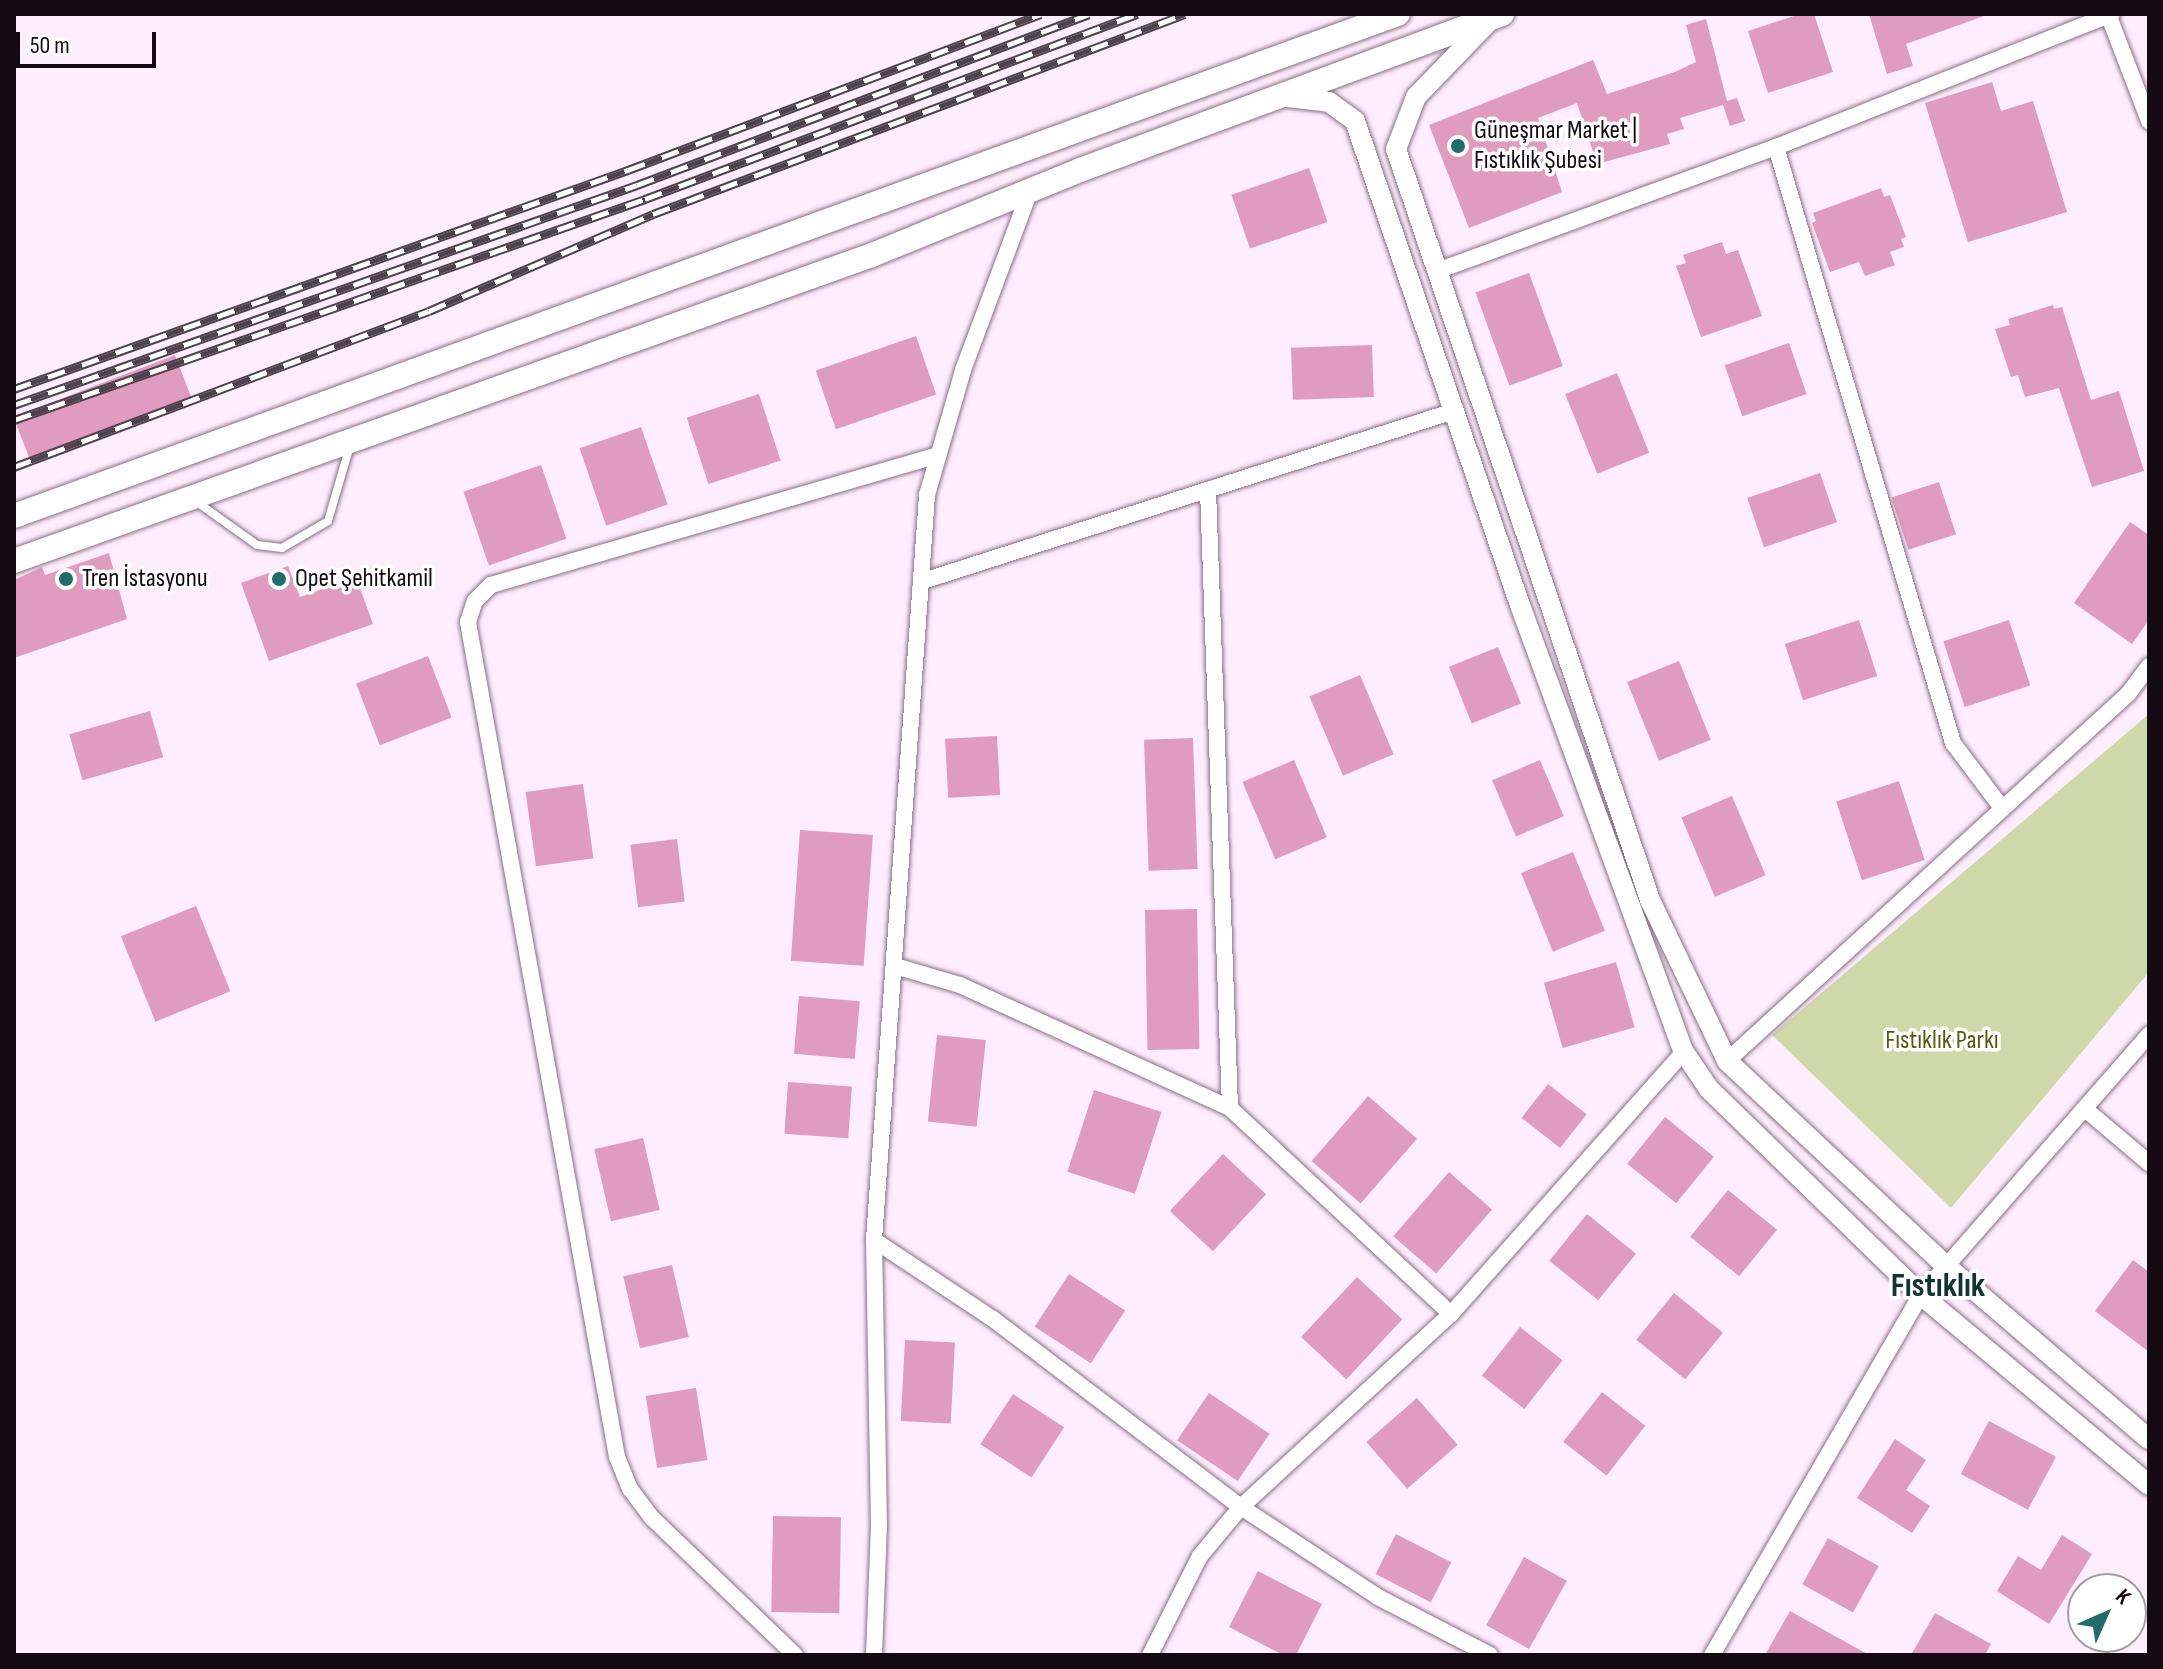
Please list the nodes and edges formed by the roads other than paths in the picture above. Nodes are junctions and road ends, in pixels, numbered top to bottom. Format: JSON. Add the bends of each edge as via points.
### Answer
{"nodes":[{"id":1,"x":1398,"y":14,"type":"edge"},
{"id":2,"x":2110,"y":14,"type":"edge"},
{"id":3,"x":1497,"y":16,"type":"edge"},
{"id":4,"x":1279,"y":96,"type":"junction"},
{"id":5,"x":2149,"y":121,"type":"edge"},
{"id":6,"x":1776,"y":147,"type":"junction"},
{"id":7,"x":1030,"y":191,"type":"junction"},
{"id":8,"x":1437,"y":271,"type":"junction"},
{"id":9,"x":1454,"y":411,"type":"junction"},
{"id":10,"x":352,"y":438,"type":"junction"},
{"id":11,"x":939,"y":455,"type":"junction"},
{"id":12,"x":1208,"y":490,"type":"junction"},
{"id":13,"x":190,"y":497,"type":"junction"},
{"id":14,"x":14,"y":516,"type":"edge"},
{"id":15,"x":14,"y":561,"type":"edge"},
{"id":16,"x":923,"y":581,"type":"junction"},
{"id":17,"x":2149,"y":666,"type":"edge"},
{"id":18,"x":2002,"y":808,"type":"junction"},
{"id":19,"x":895,"y":966,"type":"junction"},
{"id":20,"x":2149,"y":1035,"type":"edge"},
{"id":21,"x":1684,"y":1052,"type":"junction"},
{"id":22,"x":1727,"y":1061,"type":"junction"},
{"id":23,"x":1230,"y":1108,"type":"junction"},
{"id":24,"x":2085,"y":1109,"type":"junction"},
{"id":25,"x":2149,"y":1163,"type":"edge"},
{"id":26,"x":874,"y":1240,"type":"junction"},
{"id":27,"x":1945,"y":1265,"type":"junction"},
{"id":28,"x":1921,"y":1295,"type":"junction"},
{"id":29,"x":1451,"y":1314,"type":"junction"},
{"id":30,"x":2149,"y":1439,"type":"edge"},
{"id":31,"x":2149,"y":1485,"type":"edge"},
{"id":32,"x":1241,"y":1507,"type":"junction"},
{"id":33,"x":795,"y":1655,"type":"edge"},
{"id":34,"x":874,"y":1655,"type":"edge"},
{"id":35,"x":1150,"y":1655,"type":"edge"},
{"id":36,"x":1490,"y":1655,"type":"edge"},
{"id":37,"x":1712,"y":1655,"type":"edge"}],
"edges":[{"from":1,"to":14,"type":"main road"},
{"from":2,"to":5,"type":"street"},
{"from":2,"to":6,"type":"street"},
{"from":3,"to":4,"type":"main road"},
{"from":3,"to":8,"type":"street","via":[[1416,97],[1396,149]]},
{"from":4,"to":7,"type":"main road"},
{"from":4,"to":9,"type":"street","via":[[1329,102],[1355,121]]},
{"from":6,"to":8,"type":"street"},
{"from":6,"to":18,"type":"street","via":[[1953,743]]},
{"from":7,"to":10,"type":"main road","via":[[872,255]]},
{"from":7,"to":11,"type":"street","via":[[963,370]]},
{"from":8,"to":22,"type":"street","via":[[1650,900]]},
{"from":9,"to":12,"type":"street"},
{"from":9,"to":21,"type":"street"},
{"from":10,"to":13,"type":"main road"},
{"from":10,"to":13,"type":"lane","via":[[328,521],[282,548],[257,545]]},
{"from":11,"to":16,"type":"street","via":[[927,495]]},
{"from":11,"to":33,"type":"street","via":[[491,585],[475,601],[468,622],[617,1457],[630,1489],[652,1518]]},
{"from":12,"to":16,"type":"street"},
{"from":12,"to":23,"type":"street"},
{"from":13,"to":15,"type":"main road"},
{"from":16,"to":19,"type":"street"},
{"from":17,"to":18,"type":"street","via":[[2128,694]]},
{"from":18,"to":22,"type":"street"},
{"from":19,"to":23,"type":"street","via":[[960,985]]},
{"from":19,"to":26,"type":"street"},
{"from":20,"to":24,"type":"street"},
{"from":21,"to":28,"type":"street","via":[[1709,1089]]},
{"from":21,"to":29,"type":"street"},
{"from":22,"to":27,"type":"street"},
{"from":23,"to":29,"type":"street"},
{"from":24,"to":25,"type":"street"},
{"from":24,"to":27,"type":"street"},
{"from":26,"to":32,"type":"street","via":[[993,1319]]},
{"from":26,"to":34,"type":"street","via":[[879,1526]]},
{"from":27,"to":28,"type":"street"},
{"from":27,"to":30,"type":"street"},
{"from":28,"to":31,"type":"street"},
{"from":28,"to":37,"type":"street"},
{"from":29,"to":32,"type":"street"},
{"from":32,"to":35,"type":"street","via":[[1200,1556]]},
{"from":32,"to":36,"type":"street","via":[[1378,1597]]}]}
